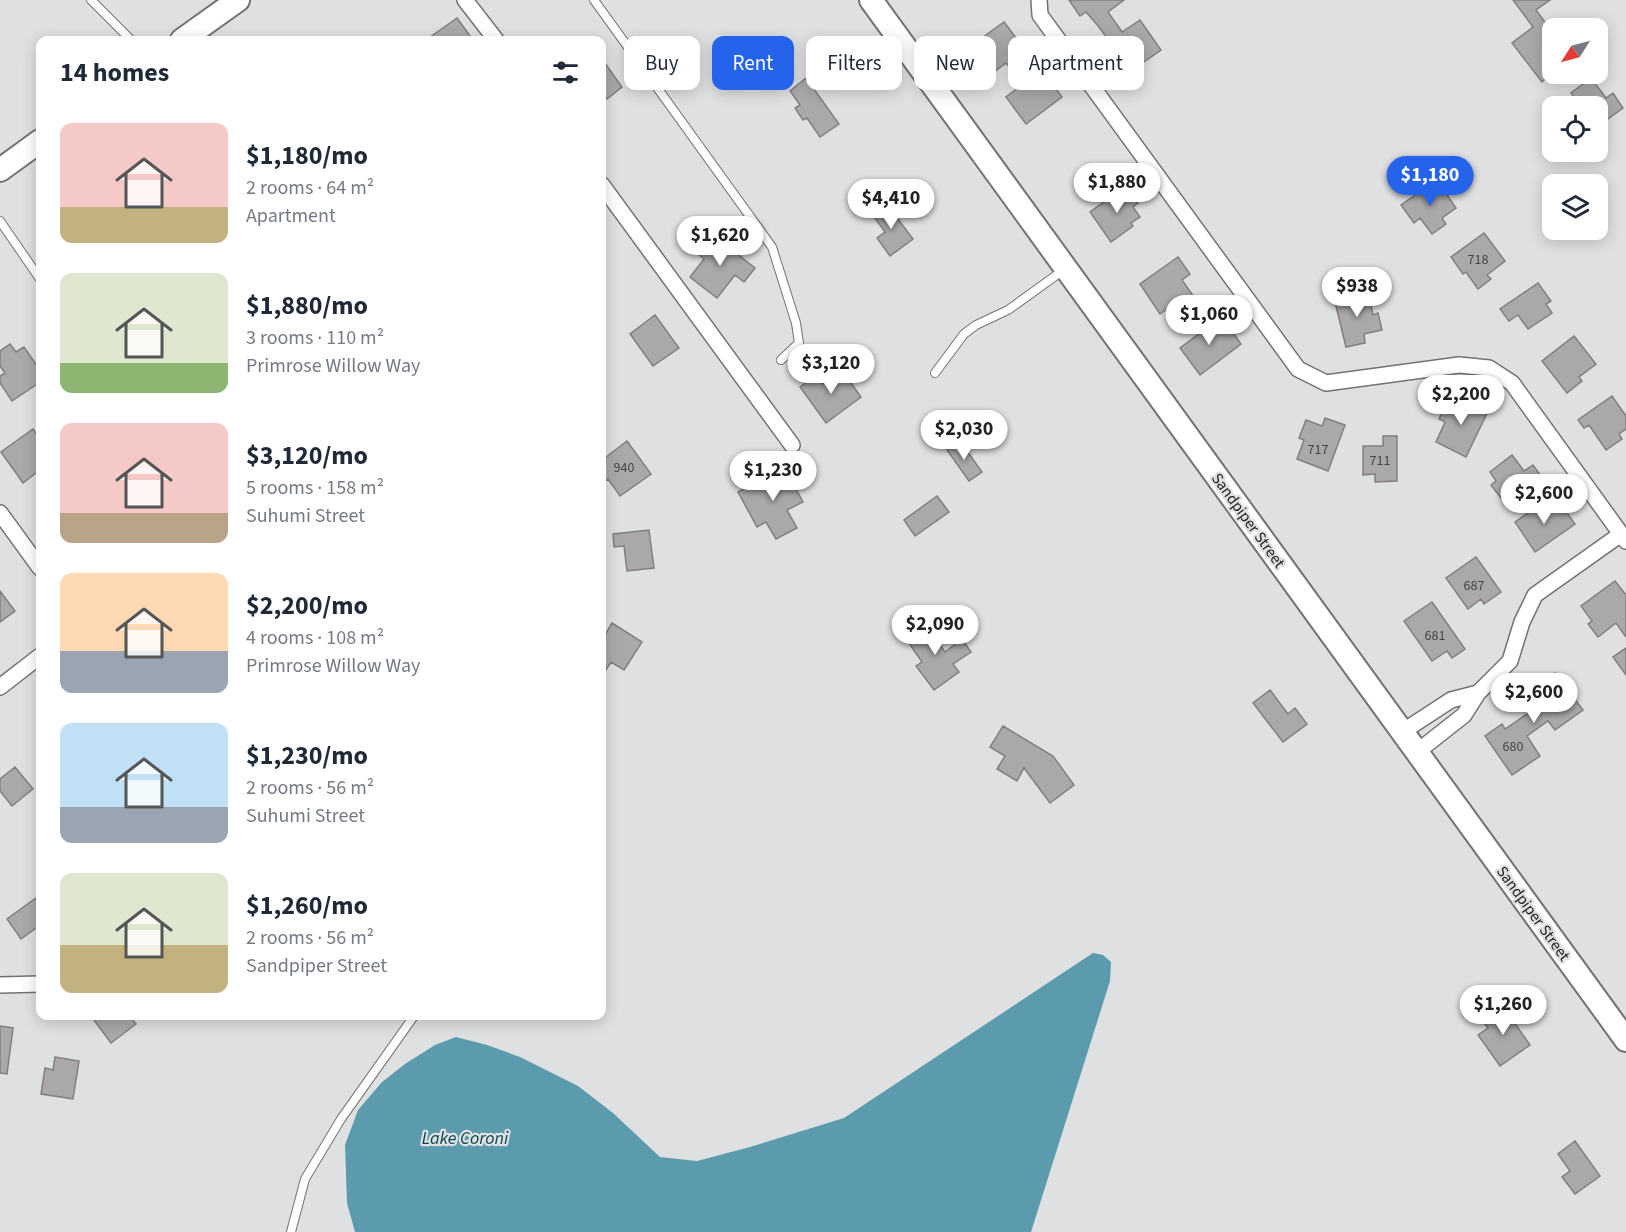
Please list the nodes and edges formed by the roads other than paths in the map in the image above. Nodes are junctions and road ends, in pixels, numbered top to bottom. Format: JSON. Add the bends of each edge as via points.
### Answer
{"nodes":[{"id":1,"x":91,"y":0,"type":"edge"},
{"id":2,"x":238,"y":0,"type":"edge"},
{"id":3,"x":465,"y":0,"type":"edge"},
{"id":4,"x":594,"y":0,"type":"edge"},
{"id":5,"x":871,"y":0,"type":"edge"},
{"id":6,"x":1039,"y":0,"type":"edge"},
{"id":7,"x":127,"y":36,"type":"edge"},
{"id":8,"x":195,"y":36,"type":"edge"},
{"id":9,"x":493,"y":36,"type":"edge"},
{"id":10,"x":36,"y":144,"type":"edge"},
{"id":11,"x":0,"y":170,"type":"edge"},
{"id":12,"x":606,"y":190,"type":"edge"},
{"id":13,"x":0,"y":221,"type":"edge"},
{"id":14,"x":1066,"y":268,"type":"junction"},
{"id":15,"x":36,"y":273,"type":"edge"},
{"id":16,"x":781,"y":360,"type":"dead end"},
{"id":17,"x":935,"y":373,"type":"dead end"},
{"id":18,"x":792,"y":445,"type":"dead end"},
{"id":19,"x":0,"y":513,"type":"edge"},
{"id":20,"x":1624,"y":538,"type":"edge"},
{"id":21,"x":36,"y":562,"type":"edge"},
{"id":22,"x":36,"y":659,"type":"edge"},
{"id":23,"x":0,"y":687,"type":"edge"},
{"id":24,"x":1478,"y":693,"type":"junction"},
{"id":25,"x":1402,"y":732,"type":"junction"},
{"id":26,"x":1417,"y":752,"type":"junction"},
{"id":27,"x":36,"y":984,"type":"edge"},
{"id":28,"x":0,"y":985,"type":"edge"},
{"id":29,"x":411,"y":1020,"type":"edge"},
{"id":30,"x":1626,"y":1040,"type":"edge"},
{"id":31,"x":291,"y":1232,"type":"edge"}],
"edges":[{"from":1,"to":7,"type":"lane"},
{"from":2,"to":8,"type":"street"},
{"from":3,"to":9,"type":"street"},
{"from":4,"to":16,"type":"lane","via":[[772,247],[799,343]]},
{"from":5,"to":14,"type":"street","name":"Sandpiper Street"},
{"from":6,"to":20,"type":"street","via":[[1040,15],[1298,369],[1326,383],[1459,365],[1489,368],[1512,383]]},
{"from":10,"to":11,"type":"street"},
{"from":12,"to":18,"type":"street"},
{"from":13,"to":15,"type":"lane"},
{"from":14,"to":17,"type":"lane","via":[[1008,310],[964,334]]},
{"from":14,"to":25,"type":"street","name":"Sandpiper Street"},
{"from":19,"to":21,"type":"street"},
{"from":20,"to":24,"type":"street","via":[[1535,596],[1510,661]]},
{"from":22,"to":23,"type":"street"},
{"from":24,"to":25,"type":"street","via":[[1451,700]]},
{"from":24,"to":26,"type":"street","via":[[1464,715]]},
{"from":25,"to":26,"type":"street","name":"Sandpiper Street"},
{"from":26,"to":30,"type":"street","name":"Sandpiper Street"},
{"from":27,"to":28,"type":"street"},
{"from":29,"to":31,"type":"lane","via":[[341,1119],[305,1179]]}]}
